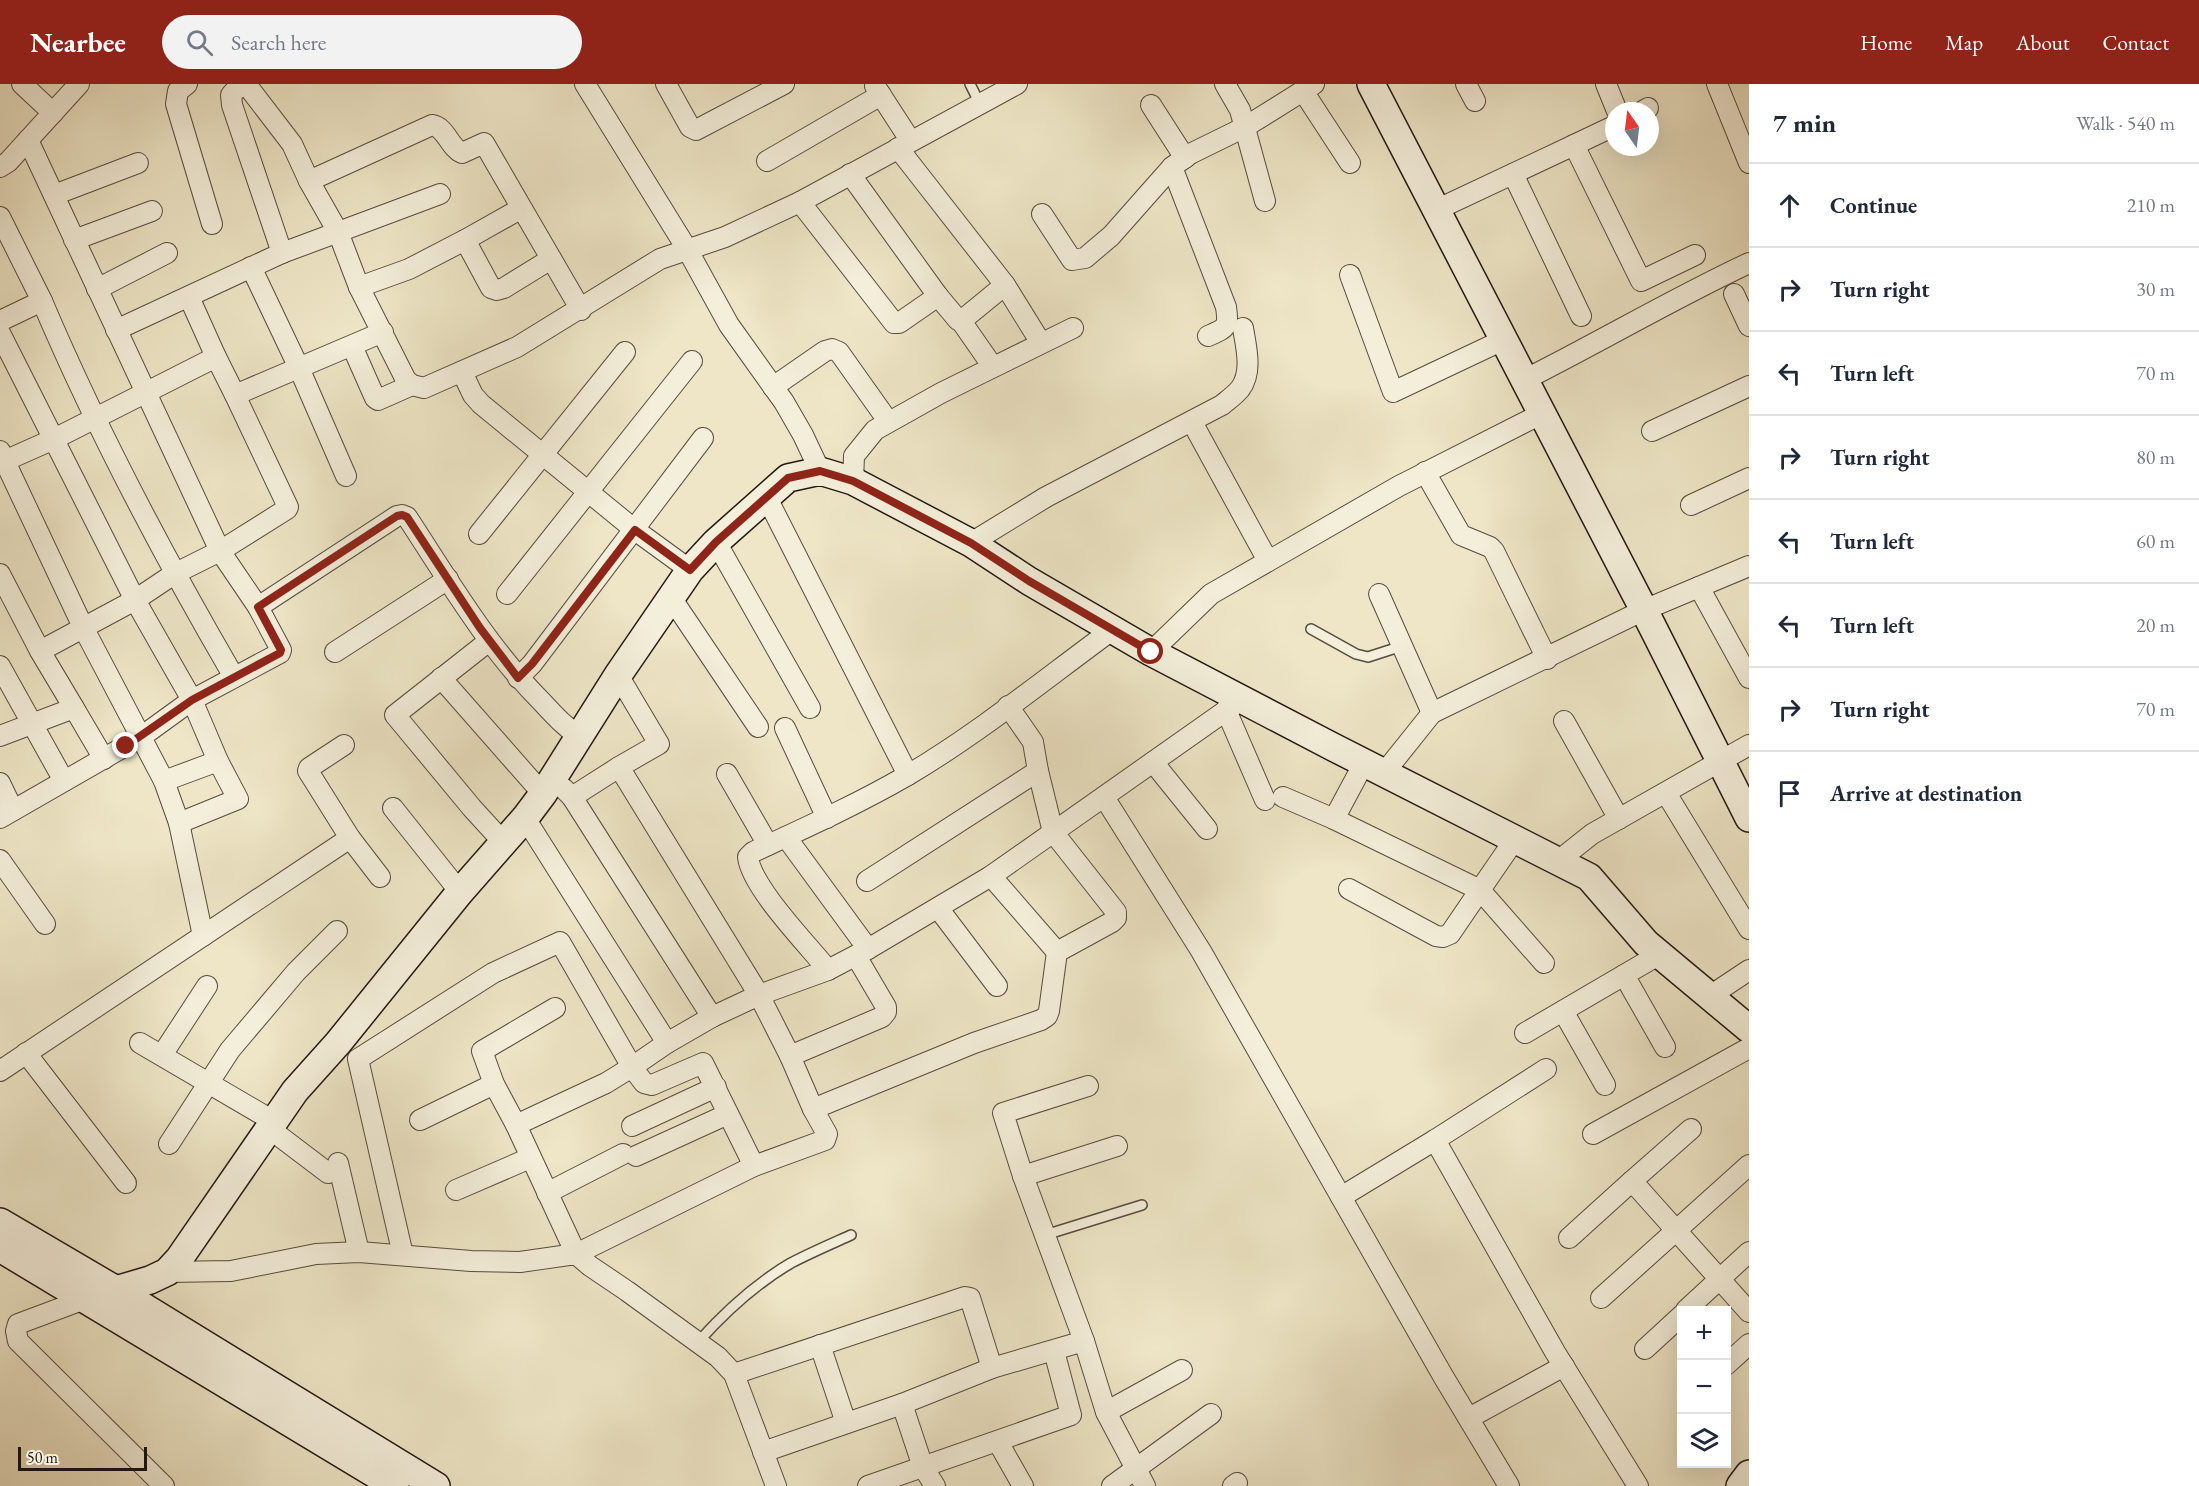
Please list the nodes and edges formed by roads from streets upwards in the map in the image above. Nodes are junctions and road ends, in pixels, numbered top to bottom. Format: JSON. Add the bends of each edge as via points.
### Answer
{"nodes":[{"id":1,"x":22,"y":84,"type":"edge"},
{"id":2,"x":79,"y":84,"type":"edge"},
{"id":3,"x":187,"y":84,"type":"edge"},
{"id":4,"x":241,"y":84,"type":"edge"},
{"id":5,"x":246,"y":84,"type":"edge"},
{"id":6,"x":585,"y":84,"type":"edge"},
{"id":7,"x":666,"y":84,"type":"edge"},
{"id":8,"x":784,"y":84,"type":"edge"},
{"id":9,"x":1017,"y":84,"type":"edge"},
{"id":10,"x":1225,"y":84,"type":"edge"},
{"id":11,"x":1371,"y":84,"type":"edge"},
{"id":12,"x":1606,"y":84,"type":"edge"},
{"id":13,"x":1717,"y":84,"type":"edge"},
{"id":14,"x":1309,"y":86,"type":"edge"},
{"id":15,"x":877,"y":90,"type":"edge"},
{"id":16,"x":1613,"y":102,"type":"edge"},
{"id":17,"x":1151,"y":105,"type":"dead end"},
{"id":18,"x":53,"y":113,"type":"junction"},
{"id":19,"x":1245,"y":127,"type":"junction"},
{"id":20,"x":1605,"y":130,"type":"edge"},
{"id":21,"x":28,"y":140,"type":"junction"},
{"id":22,"x":904,"y":144,"type":"junction"},
{"id":23,"x":1574,"y":145,"type":"junction"},
{"id":24,"x":767,"y":160,"type":"dead end"},
{"id":25,"x":1178,"y":162,"type":"junction"},
{"id":26,"x":138,"y":163,"type":"dead end"},
{"id":27,"x":1350,"y":163,"type":"dead end"},
{"id":28,"x":1749,"y":163,"type":"edge"},
{"id":29,"x":0,"y":167,"type":"edge"},
{"id":30,"x":850,"y":174,"type":"junction"},
{"id":31,"x":1513,"y":174,"type":"junction"},
{"id":32,"x":309,"y":181,"type":"junction"},
{"id":33,"x":440,"y":194,"type":"dead end"},
{"id":34,"x":54,"y":195,"type":"junction"},
{"id":35,"x":1265,"y":201,"type":"dead end"},
{"id":36,"x":800,"y":202,"type":"junction"},
{"id":37,"x":520,"y":208,"type":"junction"},
{"id":38,"x":1436,"y":210,"type":"junction"},
{"id":39,"x":152,"y":211,"type":"dead end"},
{"id":40,"x":1041,"y":214,"type":"dead end"},
{"id":41,"x":0,"y":217,"type":"edge"},
{"id":42,"x":212,"y":224,"type":"dead end"},
{"id":43,"x":338,"y":232,"type":"junction"},
{"id":44,"x":74,"y":240,"type":"junction"},
{"id":45,"x":465,"y":240,"type":"junction"},
{"id":46,"x":687,"y":249,"type":"junction"},
{"id":47,"x":167,"y":253,"type":"dead end"},
{"id":48,"x":282,"y":253,"type":"junction"},
{"id":49,"x":1695,"y":255,"type":"dead end"},
{"id":50,"x":551,"y":259,"type":"junction"},
{"id":51,"x":1749,"y":263,"type":"edge"},
{"id":52,"x":251,"y":267,"type":"junction"},
{"id":53,"x":1350,"y":275,"type":"dead end"},
{"id":54,"x":1005,"y":285,"type":"junction"},
{"id":55,"x":359,"y":287,"type":"junction"},
{"id":56,"x":97,"y":289,"type":"junction"},
{"id":57,"x":1734,"y":294,"type":"dead end"},
{"id":58,"x":938,"y":296,"type":"junction"},
{"id":59,"x":189,"y":297,"type":"junction"},
{"id":60,"x":42,"y":301,"type":"junction"},
{"id":61,"x":580,"y":310,"type":"junction"},
{"id":62,"x":1581,"y":316,"type":"dead end"},
{"id":63,"x":0,"y":321,"type":"edge"},
{"id":64,"x":961,"y":321,"type":"junction"},
{"id":65,"x":1749,"y":326,"type":"edge"},
{"id":66,"x":1073,"y":328,"type":"dead end"},
{"id":67,"x":1243,"y":328,"type":"dead end"},
{"id":68,"x":116,"y":330,"type":"junction"},
{"id":69,"x":383,"y":332,"type":"junction"},
{"id":70,"x":0,"y":333,"type":"edge"},
{"id":71,"x":1209,"y":336,"type":"dead end"},
{"id":72,"x":1503,"y":340,"type":"junction"},
{"id":73,"x":1041,"y":343,"type":"junction"},
{"id":74,"x":352,"y":346,"type":"junction"},
{"id":75,"x":625,"y":352,"type":"dead end"},
{"id":76,"x":216,"y":357,"type":"junction"},
{"id":77,"x":692,"y":361,"type":"dead end"},
{"id":78,"x":993,"y":367,"type":"junction"},
{"id":79,"x":299,"y":368,"type":"junction"},
{"id":80,"x":462,"y":372,"type":"junction"},
{"id":81,"x":1524,"y":380,"type":"junction"},
{"id":82,"x":412,"y":385,"type":"junction"},
{"id":83,"x":1749,"y":386,"type":"edge"},
{"id":84,"x":773,"y":387,"type":"junction"},
{"id":85,"x":146,"y":393,"type":"junction"},
{"id":86,"x":235,"y":395,"type":"junction"},
{"id":87,"x":883,"y":414,"type":"dead end"},
{"id":88,"x":1541,"y":414,"type":"junction"},
{"id":89,"x":94,"y":419,"type":"junction"},
{"id":90,"x":1192,"y":422,"type":"junction"},
{"id":91,"x":1652,"y":431,"type":"dead end"},
{"id":92,"x":704,"y":438,"type":"dead end"},
{"id":93,"x":54,"y":439,"type":"junction"},
{"id":94,"x":543,"y":455,"type":"junction"},
{"id":95,"x":1,"y":458,"type":"edge"},
{"id":96,"x":820,"y":471,"type":"junction"},
{"id":97,"x":1425,"y":472,"type":"junction"},
{"id":98,"x":346,"y":476,"type":"dead end"},
{"id":99,"x":1749,"y":478,"type":"edge"},
{"id":100,"x":853,"y":481,"type":"junction"},
{"id":101,"x":588,"y":491,"type":"junction"},
{"id":102,"x":766,"y":496,"type":"junction"},
{"id":103,"x":1692,"y":505,"type":"dead end"},
{"id":104,"x":635,"y":530,"type":"junction"},
{"id":105,"x":479,"y":534,"type":"dead end"},
{"id":106,"x":716,"y":542,"type":"junction"},
{"id":107,"x":971,"y":543,"type":"junction"},
{"id":108,"x":219,"y":551,"type":"junction"},
{"id":109,"x":1268,"y":561,"type":"junction"},
{"id":110,"x":1749,"y":566,"type":"edge"},
{"id":111,"x":690,"y":570,"type":"junction"},
{"id":112,"x":0,"y":574,"type":"edge"},
{"id":113,"x":174,"y":574,"type":"junction"},
{"id":114,"x":448,"y":579,"type":"junction"},
{"id":115,"x":1699,"y":587,"type":"junction"},
{"id":116,"x":507,"y":594,"type":"dead end"},
{"id":117,"x":1379,"y":594,"type":"dead end"},
{"id":118,"x":672,"y":599,"type":"junction"},
{"id":119,"x":135,"y":600,"type":"junction"},
{"id":120,"x":258,"y":607,"type":"junction"},
{"id":121,"x":1644,"y":610,"type":"junction"},
{"id":122,"x":84,"y":629,"type":"junction"},
{"id":123,"x":1112,"y":630,"type":"junction"},
{"id":124,"x":489,"y":640,"type":"junction"},
{"id":125,"x":40,"y":651,"type":"junction"},
{"id":126,"x":335,"y":652,"type":"dead end"},
{"id":127,"x":1151,"y":652,"type":"junction"},
{"id":128,"x":1547,"y":659,"type":"junction"},
{"id":129,"x":0,"y":666,"type":"edge"},
{"id":130,"x":618,"y":675,"type":"junction"},
{"id":131,"x":234,"y":677,"type":"junction"},
{"id":132,"x":441,"y":678,"type":"junction"},
{"id":133,"x":518,"y":678,"type":"junction"},
{"id":134,"x":1749,"y":678,"type":"edge"},
{"id":135,"x":192,"y":700,"type":"junction"},
{"id":136,"x":1233,"y":705,"type":"junction"},
{"id":137,"x":1008,"y":706,"type":"junction"},
{"id":138,"x":74,"y":708,"type":"junction"},
{"id":139,"x":810,"y":708,"type":"dead end"},
{"id":140,"x":1432,"y":713,"type":"junction"},
{"id":141,"x":1564,"y":721,"type":"dead end"},
{"id":142,"x":33,"y":722,"type":"junction"},
{"id":143,"x":758,"y":727,"type":"dead end"},
{"id":144,"x":785,"y":728,"type":"dead end"},
{"id":145,"x":0,"y":736,"type":"edge"},
{"id":146,"x":141,"y":736,"type":"junction"},
{"id":147,"x":579,"y":736,"type":"junction"},
{"id":148,"x":344,"y":745,"type":"dead end"},
{"id":149,"x":1749,"y":745,"type":"edge"},
{"id":150,"x":104,"y":759,"type":"junction"},
{"id":151,"x":218,"y":761,"type":"junction"},
{"id":152,"x":1153,"y":762,"type":"junction"},
{"id":153,"x":1720,"y":762,"type":"junction"},
{"id":154,"x":619,"y":767,"type":"junction"},
{"id":155,"x":1374,"y":768,"type":"junction"},
{"id":156,"x":1038,"y":771,"type":"junction"},
{"id":157,"x":728,"y":774,"type":"dead end"},
{"id":158,"x":908,"y":775,"type":"junction"},
{"id":159,"x":64,"y":781,"type":"junction"},
{"id":160,"x":164,"y":781,"type":"junction"},
{"id":161,"x":0,"y":783,"type":"edge"},
{"id":162,"x":556,"y":790,"type":"junction"},
{"id":163,"x":1666,"y":793,"type":"junction"},
{"id":164,"x":1104,"y":797,"type":"junction"},
{"id":165,"x":393,"y":808,"type":"dead end"},
{"id":166,"x":6,"y":814,"type":"edge"},
{"id":167,"x":525,"y":818,"type":"junction"},
{"id":168,"x":827,"y":818,"type":"junction"},
{"id":169,"x":1749,"y":818,"type":"edge"},
{"id":170,"x":1334,"y":819,"type":"junction"},
{"id":171,"x":1619,"y":819,"type":"junction"},
{"id":172,"x":179,"y":823,"type":"junction"},
{"id":173,"x":1207,"y":830,"type":"dead end"},
{"id":174,"x":1053,"y":832,"type":"junction"},
{"id":175,"x":351,"y":838,"type":"junction"},
{"id":176,"x":1515,"y":839,"type":"junction"},
{"id":177,"x":777,"y":841,"type":"junction"},
{"id":178,"x":503,"y":842,"type":"junction"},
{"id":179,"x":0,"y":860,"type":"edge"},
{"id":180,"x":1558,"y":861,"type":"junction"},
{"id":181,"x":991,"y":876,"type":"junction"},
{"id":182,"x":380,"y":877,"type":"dead end"},
{"id":183,"x":867,"y":881,"type":"dead end"},
{"id":184,"x":1349,"y":890,"type":"dead end"},
{"id":185,"x":1480,"y":890,"type":"junction"},
{"id":186,"x":460,"y":892,"type":"junction"},
{"id":187,"x":938,"y":908,"type":"junction"},
{"id":188,"x":45,"y":924,"type":"dead end"},
{"id":189,"x":1749,"y":929,"type":"edge"},
{"id":190,"x":337,"y":931,"type":"dead end"},
{"id":191,"x":203,"y":936,"type":"junction"},
{"id":192,"x":862,"y":952,"type":"junction"},
{"id":193,"x":1057,"y":952,"type":"junction"},
{"id":194,"x":1659,"y":954,"type":"junction"},
{"id":195,"x":1544,"y":963,"type":"dead end"},
{"id":196,"x":828,"y":970,"type":"junction"},
{"id":197,"x":1749,"y":970,"type":"edge"},
{"id":198,"x":1624,"y":975,"type":"junction"},
{"id":199,"x":207,"y":986,"type":"dead end"},
{"id":200,"x":997,"y":986,"type":"dead end"},
{"id":201,"x":759,"y":995,"type":"junction"},
{"id":202,"x":1710,"y":996,"type":"junction"},
{"id":203,"x":555,"y":1008,"type":"dead end"},
{"id":204,"x":1563,"y":1011,"type":"junction"},
{"id":205,"x":712,"y":1017,"type":"junction"},
{"id":206,"x":1749,"y":1029,"type":"edge"},
{"id":207,"x":1525,"y":1033,"type":"dead end"},
{"id":208,"x":140,"y":1043,"type":"dead end"},
{"id":209,"x":667,"y":1043,"type":"junction"},
{"id":210,"x":1665,"y":1047,"type":"dead end"},
{"id":211,"x":1749,"y":1048,"type":"edge"},
{"id":212,"x":348,"y":1051,"type":"junction"},
{"id":213,"x":26,"y":1053,"type":"junction"},
{"id":214,"x":162,"y":1055,"type":"junction"},
{"id":215,"x":790,"y":1056,"type":"junction"},
{"id":216,"x":632,"y":1067,"type":"junction"},
{"id":217,"x":1546,"y":1069,"type":"dead end"},
{"id":218,"x":0,"y":1071,"type":"edge"},
{"id":219,"x":210,"y":1082,"type":"junction"},
{"id":220,"x":494,"y":1084,"type":"junction"},
{"id":221,"x":1605,"y":1085,"type":"dead end"},
{"id":222,"x":1088,"y":1086,"type":"dead end"},
{"id":223,"x":716,"y":1087,"type":"junction"},
{"id":224,"x":813,"y":1109,"type":"junction"},
{"id":225,"x":728,"y":1114,"type":"junction"},
{"id":226,"x":420,"y":1120,"type":"dead end"},
{"id":227,"x":272,"y":1125,"type":"junction"},
{"id":228,"x":516,"y":1125,"type":"junction"},
{"id":229,"x":633,"y":1126,"type":"dead end"},
{"id":230,"x":1690,"y":1129,"type":"dead end"},
{"id":231,"x":1593,"y":1134,"type":"dead end"},
{"id":232,"x":1435,"y":1140,"type":"junction"},
{"id":233,"x":169,"y":1144,"type":"dead end"},
{"id":234,"x":1117,"y":1146,"type":"dead end"},
{"id":235,"x":530,"y":1158,"type":"junction"},
{"id":236,"x":1749,"y":1165,"type":"edge"},
{"id":237,"x":754,"y":1166,"type":"junction"},
{"id":238,"x":1023,"y":1176,"type":"junction"},
{"id":239,"x":1632,"y":1181,"type":"junction"},
{"id":240,"x":126,"y":1183,"type":"dead end"},
{"id":241,"x":456,"y":1190,"type":"dead end"},
{"id":242,"x":547,"y":1193,"type":"junction"},
{"id":243,"x":1341,"y":1197,"type":"junction"},
{"id":244,"x":0,"y":1222,"type":"edge"},
{"id":245,"x":1677,"y":1230,"type":"junction"},
{"id":246,"x":1569,"y":1238,"type":"dead end"},
{"id":247,"x":0,"y":1248,"type":"edge"},
{"id":248,"x":359,"y":1252,"type":"junction"},
{"id":249,"x":1749,"y":1252,"type":"edge"},
{"id":250,"x":576,"y":1254,"type":"junction"},
{"id":251,"x":403,"y":1256,"type":"junction"},
{"id":252,"x":167,"y":1272,"type":"junction"},
{"id":253,"x":1720,"y":1280,"type":"junction"},
{"id":254,"x":116,"y":1290,"type":"junction"},
{"id":255,"x":1601,"y":1298,"type":"dead end"},
{"id":256,"x":84,"y":1299,"type":"junction"},
{"id":257,"x":1691,"y":1306,"type":"edge"},
{"id":258,"x":1749,"y":1312,"type":"edge"},
{"id":259,"x":1677,"y":1320,"type":"edge"},
{"id":260,"x":1084,"y":1341,"type":"junction"},
{"id":261,"x":1749,"y":1344,"type":"edge"},
{"id":262,"x":820,"y":1345,"type":"junction"},
{"id":263,"x":1645,"y":1349,"type":"dead end"},
{"id":264,"x":1054,"y":1351,"type":"junction"},
{"id":265,"x":1731,"y":1360,"type":"edge"},
{"id":266,"x":1563,"y":1366,"type":"junction"},
{"id":267,"x":992,"y":1368,"type":"junction"},
{"id":268,"x":1182,"y":1370,"type":"dead end"},
{"id":269,"x":734,"y":1374,"type":"junction"},
{"id":270,"x":902,"y":1404,"type":"junction"},
{"id":271,"x":1106,"y":1412,"type":"junction"},
{"id":272,"x":1211,"y":1414,"type":"dead end"},
{"id":273,"x":1469,"y":1418,"type":"junction"},
{"id":274,"x":846,"y":1423,"type":"junction"},
{"id":275,"x":998,"y":1442,"type":"junction"},
{"id":276,"x":763,"y":1452,"type":"junction"},
{"id":277,"x":923,"y":1467,"type":"junction"},
{"id":278,"x":1749,"y":1474,"type":"edge"},
{"id":279,"x":1140,"y":1478,"type":"edge"},
{"id":280,"x":164,"y":1486,"type":"edge"},
{"id":281,"x":395,"y":1486,"type":"edge"},
{"id":282,"x":434,"y":1486,"type":"edge"},
{"id":283,"x":776,"y":1486,"type":"edge"},
{"id":284,"x":868,"y":1486,"type":"edge"},
{"id":285,"x":935,"y":1486,"type":"edge"},
{"id":286,"x":1023,"y":1486,"type":"edge"},
{"id":287,"x":1112,"y":1486,"type":"edge"},
{"id":288,"x":1509,"y":1486,"type":"edge"},
{"id":289,"x":1638,"y":1486,"type":"edge"},
{"id":290,"x":1740,"y":1486,"type":"edge"}],
"edges":[{"from":1,"to":18,"type":"street"},
{"from":2,"to":18,"type":"street"},
{"from":3,"to":42,"type":"street","via":[[178,91],[176,104]]},
{"from":4,"to":48,"type":"street","via":[[231,95],[232,105]]},
{"from":5,"to":32,"type":"street","via":[[292,144]]},
{"from":6,"to":46,"type":"street"},
{"from":7,"to":8,"type":"street","via":[[690,127],[696,130]]},
{"from":9,"to":22,"type":"street"},
{"from":10,"to":19,"type":"street"},
{"from":11,"to":38,"type":"street"},
{"from":12,"to":16,"type":"street"},
{"from":13,"to":28,"type":"street"},
{"from":14,"to":19,"type":"street"},
{"from":14,"to":27,"type":"street"},
{"from":15,"to":22,"type":"street"},
{"from":15,"to":24,"type":"street"},
{"from":17,"to":25,"type":"street"},
{"from":18,"to":21,"type":"street"},
{"from":19,"to":25,"type":"street"},
{"from":19,"to":35,"type":"street"},
{"from":20,"to":23,"type":"street"},
{"from":21,"to":29,"type":"street"},
{"from":21,"to":34,"type":"street"},
{"from":22,"to":30,"type":"street"},
{"from":22,"to":54,"type":"street"},
{"from":23,"to":31,"type":"street"},
{"from":23,"to":49,"type":"street","via":[[1641,281]]},
{"from":25,"to":40,"type":"street","via":[[1111,236],[1085,258],[1071,260]]},
{"from":25,"to":71,"type":"street","via":[[1226,307],[1225,328]]},
{"from":26,"to":34,"type":"street"},
{"from":30,"to":36,"type":"street"},
{"from":30,"to":58,"type":"street"},
{"from":31,"to":38,"type":"street"},
{"from":31,"to":62,"type":"street"},
{"from":32,"to":37,"type":"street","via":[[436,125],[458,151],[467,152],[484,143]]},
{"from":32,"to":43,"type":"street"},
{"from":33,"to":43,"type":"street"},
{"from":34,"to":44,"type":"street"},
{"from":36,"to":46,"type":"street","via":[[725,237]]},
{"from":36,"to":58,"type":"street","via":[[894,323]]},
{"from":37,"to":45,"type":"street"},
{"from":37,"to":50,"type":"street"},
{"from":38,"to":72,"type":"street"},
{"from":39,"to":44,"type":"street"},
{"from":41,"to":60,"type":"street"},
{"from":43,"to":48,"type":"street"},
{"from":43,"to":55,"type":"street"},
{"from":44,"to":56,"type":"street"},
{"from":45,"to":50,"type":"street","via":[[491,288],[497,290]]},
{"from":45,"to":55,"type":"street","via":[[409,269]]},
{"from":46,"to":61,"type":"street","via":[[660,259]]},
{"from":46,"to":84,"type":"street","via":[[729,325]]},
{"from":47,"to":56,"type":"street"},
{"from":48,"to":52,"type":"street"},
{"from":50,"to":61,"type":"street"},
{"from":51,"to":81,"type":"street"},
{"from":52,"to":59,"type":"street"},
{"from":52,"to":79,"type":"street"},
{"from":53,"to":72,"type":"street","via":[[1393,392]]},
{"from":54,"to":64,"type":"street"},
{"from":54,"to":73,"type":"street"},
{"from":55,"to":69,"type":"street"},
{"from":56,"to":68,"type":"street"},
{"from":57,"to":65,"type":"street"},
{"from":58,"to":64,"type":"street"},
{"from":59,"to":68,"type":"street"},
{"from":59,"to":76,"type":"street"},
{"from":60,"to":63,"type":"street"},
{"from":60,"to":89,"type":"street"},
{"from":61,"to":80,"type":"street","via":[[517,347]]},
{"from":64,"to":78,"type":"street"},
{"from":66,"to":73,"type":"street"},
{"from":67,"to":90,"type":"street","via":[[1246,374],[1240,388],[1222,405]]},
{"from":68,"to":85,"type":"street"},
{"from":69,"to":74,"type":"street"},
{"from":69,"to":82,"type":"street"},
{"from":70,"to":93,"type":"street"},
{"from":72,"to":81,"type":"street"},
{"from":73,"to":78,"type":"street"},
{"from":74,"to":79,"type":"street"},
{"from":74,"to":82,"type":"street","via":[[378,400]]},
{"from":75,"to":94,"type":"street"},
{"from":76,"to":85,"type":"street"},
{"from":76,"to":86,"type":"street"},
{"from":77,"to":101,"type":"street"},
{"from":78,"to":100,"type":"street","via":[[875,430],[854,456]]},
{"from":79,"to":86,"type":"street"},
{"from":79,"to":98,"type":"street"},
{"from":80,"to":82,"type":"street","via":[[424,388]]},
{"from":80,"to":94,"type":"street","via":[[481,404]]},
{"from":81,"to":88,"type":"street"},
{"from":83,"to":91,"type":"street"},
{"from":84,"to":87,"type":"street","via":[[832,349],[839,352]]},
{"from":84,"to":96,"type":"street"},
{"from":85,"to":89,"type":"street"},
{"from":85,"to":108,"type":"street"},
{"from":86,"to":108,"type":"street","via":[[288,507]]},
{"from":88,"to":97,"type":"street"},
{"from":88,"to":121,"type":"street"},
{"from":89,"to":93,"type":"street"},
{"from":89,"to":113,"type":"street"},
{"from":90,"to":107,"type":"street","via":[[1148,442]]},
{"from":90,"to":109,"type":"street"},
{"from":92,"to":104,"type":"street"},
{"from":93,"to":95,"type":"street"},
{"from":93,"to":119,"type":"street"},
{"from":94,"to":101,"type":"street"},
{"from":94,"to":105,"type":"street"},
{"from":95,"to":122,"type":"street"},
{"from":96,"to":100,"type":"street"},
{"from":96,"to":102,"type":"street","via":[[788,478]]},
{"from":97,"to":109,"type":"street"},
{"from":97,"to":128,"type":"street","via":[[1461,535],[1494,551]]},
{"from":99,"to":103,"type":"street"},
{"from":100,"to":107,"type":"street"},
{"from":101,"to":104,"type":"street"},
{"from":101,"to":116,"type":"street"},
{"from":102,"to":106,"type":"street"},
{"from":102,"to":158,"type":"street"},
{"from":104,"to":111,"type":"street"},
{"from":104,"to":133,"type":"street"},
{"from":106,"to":111,"type":"street"},
{"from":106,"to":139,"type":"street"},
{"from":107,"to":123,"type":"street"},
{"from":108,"to":113,"type":"street"},
{"from":108,"to":120,"type":"street"},
{"from":109,"to":127,"type":"street","via":[[1211,594]]},
{"from":110,"to":115,"type":"street"},
{"from":111,"to":118,"type":"street"},
{"from":112,"to":125,"type":"street"},
{"from":113,"to":119,"type":"street"},
{"from":113,"to":131,"type":"street"},
{"from":114,"to":120,"type":"street","via":[[402,515]]},
{"from":114,"to":124,"type":"street"},
{"from":114,"to":126,"type":"street"},
{"from":115,"to":121,"type":"street"},
{"from":115,"to":134,"type":"street"},
{"from":117,"to":140,"type":"street"},
{"from":118,"to":130,"type":"street"},
{"from":118,"to":143,"type":"street"},
{"from":119,"to":122,"type":"street"},
{"from":119,"to":135,"type":"street"},
{"from":120,"to":131,"type":"street","via":[[281,652]]},
{"from":121,"to":128,"type":"street"},
{"from":121,"to":153,"type":"street"},
{"from":122,"to":125,"type":"street"},
{"from":122,"to":146,"type":"street"},
{"from":123,"to":127,"type":"street"},
{"from":123,"to":137,"type":"street"},
{"from":124,"to":132,"type":"street"},
{"from":124,"to":133,"type":"street"},
{"from":125,"to":138,"type":"street"},
{"from":127,"to":136,"type":"street"},
{"from":128,"to":140,"type":"street"},
{"from":129,"to":142,"type":"street"},
{"from":130,"to":147,"type":"street"},
{"from":130,"to":154,"type":"street","via":[[659,744]]},
{"from":131,"to":135,"type":"street"},
{"from":132,"to":162,"type":"street"},
{"from":132,"to":178,"type":"street","via":[[396,715]]},
{"from":133,"to":147,"type":"street"},
{"from":135,"to":146,"type":"street"},
{"from":135,"to":151,"type":"street"},
{"from":136,"to":152,"type":"street"},
{"from":136,"to":155,"type":"street"},
{"from":136,"to":170,"type":"street","via":[[1274,799]]},
{"from":137,"to":156,"type":"street","via":[[1034,742]]},
{"from":137,"to":158,"type":"street"},
{"from":138,"to":142,"type":"street"},
{"from":138,"to":150,"type":"street"},
{"from":140,"to":155,"type":"street"},
{"from":141,"to":171,"type":"street"},
{"from":142,"to":145,"type":"street"},
{"from":142,"to":159,"type":"street"},
{"from":144,"to":168,"type":"street"},
{"from":146,"to":150,"type":"street"},
{"from":146,"to":160,"type":"street"},
{"from":147,"to":162,"type":"street"},
{"from":148,"to":175,"type":"street","via":[[308,771]]},
{"from":149,"to":153,"type":"street"},
{"from":150,"to":159,"type":"street"},
{"from":151,"to":160,"type":"street"},
{"from":151,"to":172,"type":"street","via":[[238,799]]},
{"from":152,"to":164,"type":"street"},
{"from":152,"to":173,"type":"street"},
{"from":153,"to":163,"type":"street"},
{"from":153,"to":169,"type":"street"},
{"from":154,"to":162,"type":"street"},
{"from":154,"to":201,"type":"street"},
{"from":155,"to":170,"type":"street"},
{"from":155,"to":176,"type":"street"},
{"from":156,"to":174,"type":"street"},
{"from":156,"to":183,"type":"street"},
{"from":157,"to":177,"type":"street"},
{"from":158,"to":168,"type":"street"},
{"from":159,"to":166,"type":"street"},
{"from":160,"to":172,"type":"street"},
{"from":161,"to":166,"type":"street"},
{"from":162,"to":167,"type":"street"},
{"from":162,"to":205,"type":"street"},
{"from":163,"to":171,"type":"street"},
{"from":163,"to":189,"type":"street"},
{"from":164,"to":174,"type":"street"},
{"from":164,"to":243,"type":"street","via":[[1201,951]]},
{"from":165,"to":186,"type":"street"},
{"from":167,"to":178,"type":"street"},
{"from":167,"to":209,"type":"street"},
{"from":168,"to":177,"type":"street"},
{"from":170,"to":185,"type":"street"},
{"from":171,"to":180,"type":"street"},
{"from":172,"to":191,"type":"street"},
{"from":174,"to":181,"type":"street"},
{"from":174,"to":193,"type":"street","via":[[1116,912],[1112,922]]},
{"from":175,"to":182,"type":"street"},
{"from":175,"to":191,"type":"street"},
{"from":176,"to":180,"type":"street"},
{"from":176,"to":185,"type":"street"},
{"from":177,"to":192,"type":"street"},
{"from":177,"to":196,"type":"street","via":[[753,852],[748,857],[749,865],[768,897]]},
{"from":178,"to":186,"type":"street"},
{"from":179,"to":188,"type":"street"},
{"from":180,"to":194,"type":"street","via":[[1589,877]]},
{"from":181,"to":187,"type":"street"},
{"from":181,"to":193,"type":"street"},
{"from":184,"to":185,"type":"street","via":[[1443,937],[1450,934]]},
{"from":185,"to":195,"type":"street"},
{"from":186,"to":212,"type":"street"},
{"from":187,"to":192,"type":"street"},
{"from":187,"to":200,"type":"street"},
{"from":190,"to":219,"type":"street","via":[[261,1012]]},
{"from":191,"to":213,"type":"street"},
{"from":192,"to":196,"type":"street"},
{"from":192,"to":215,"type":"street","via":[[886,1012]]},
{"from":193,"to":224,"type":"street","via":[[1049,1011],[1041,1020]]},
{"from":194,"to":198,"type":"street"},
{"from":194,"to":202,"type":"street"},
{"from":196,"to":201,"type":"street"},
{"from":197,"to":202,"type":"street"},
{"from":198,"to":204,"type":"street"},
{"from":198,"to":210,"type":"street"},
{"from":199,"to":214,"type":"street"},
{"from":201,"to":205,"type":"street"},
{"from":201,"to":215,"type":"street"},
{"from":202,"to":206,"type":"street"},
{"from":203,"to":220,"type":"street","via":[[482,1051]]},
{"from":204,"to":207,"type":"street"},
{"from":204,"to":221,"type":"street"},
{"from":205,"to":209,"type":"street"},
{"from":208,"to":214,"type":"street"},
{"from":209,"to":216,"type":"street"},
{"from":211,"to":231,"type":"street"},
{"from":212,"to":216,"type":"street","via":[[493,973],[560,942]]},
{"from":212,"to":227,"type":"street","via":[[295,1092]]},
{"from":212,"to":251,"type":"street"},
{"from":213,"to":218,"type":"street"},
{"from":213,"to":240,"type":"street"},
{"from":214,"to":219,"type":"street"},
{"from":215,"to":224,"type":"street"},
{"from":216,"to":223,"type":"street","via":[[644,1083],[652,1085],[703,1063]]},
{"from":216,"to":228,"type":"street"},
{"from":217,"to":232,"type":"street"},
{"from":219,"to":227,"type":"street"},
{"from":219,"to":233,"type":"street"},
{"from":220,"to":226,"type":"street"},
{"from":220,"to":228,"type":"street"},
{"from":222,"to":238,"type":"street","via":[[1003,1113]]},
{"from":223,"to":225,"type":"street"},
{"from":223,"to":229,"type":"street"},
{"from":224,"to":237,"type":"street","via":[[827,1134],[825,1140]]},
{"from":225,"to":237,"type":"street"},
{"from":225,"to":242,"type":"street"},
{"from":227,"to":248,"type":"street","via":[[333,1168]]},
{"from":227,"to":252,"type":"street"},
{"from":228,"to":235,"type":"street"},
{"from":230,"to":239,"type":"street"},
{"from":232,"to":243,"type":"street"},
{"from":232,"to":266,"type":"street"},
{"from":234,"to":238,"type":"street"},
{"from":235,"to":241,"type":"street"},
{"from":235,"to":242,"type":"street"},
{"from":236,"to":245,"type":"street"},
{"from":237,"to":250,"type":"street"},
{"from":238,"to":260,"type":"street"},
{"from":239,"to":245,"type":"street"},
{"from":239,"to":246,"type":"street"},
{"from":242,"to":250,"type":"street"},
{"from":243,"to":273,"type":"street"},
{"from":244,"to":254,"type":"street"},
{"from":245,"to":253,"type":"street"},
{"from":245,"to":255,"type":"street"},
{"from":247,"to":256,"type":"street"},
{"from":248,"to":251,"type":"street"},
{"from":248,"to":252,"type":"street","via":[[316,1254],[231,1271]]},
{"from":249,"to":253,"type":"street"},
{"from":250,"to":251,"type":"street","via":[[520,1262]]},
{"from":250,"to":269,"type":"street","via":[[718,1357]]},
{"from":252,"to":254,"type":"street"},
{"from":253,"to":257,"type":"street"},
{"from":253,"to":258,"type":"street"},
{"from":254,"to":256,"type":"street"},
{"from":254,"to":282,"type":"street"},
{"from":256,"to":280,"type":"street","via":[[18,1324],[18,1341]]},
{"from":256,"to":281,"type":"street"},
{"from":259,"to":263,"type":"street"},
{"from":260,"to":264,"type":"street"},
{"from":260,"to":271,"type":"street"},
{"from":261,"to":265,"type":"street"},
{"from":262,"to":267,"type":"street","via":[[965,1297],[970,1298]]},
{"from":262,"to":269,"type":"street"},
{"from":262,"to":274,"type":"street"},
{"from":264,"to":267,"type":"street"},
{"from":264,"to":275,"type":"street","via":[[1071,1415]]},
{"from":266,"to":273,"type":"street"},
{"from":266,"to":289,"type":"street"},
{"from":267,"to":270,"type":"street"},
{"from":268,"to":271,"type":"street"},
{"from":269,"to":276,"type":"street"},
{"from":270,"to":274,"type":"street"},
{"from":270,"to":277,"type":"street"},
{"from":271,"to":279,"type":"street"},
{"from":272,"to":279,"type":"street"},
{"from":273,"to":288,"type":"street"},
{"from":274,"to":276,"type":"street"},
{"from":275,"to":277,"type":"street"},
{"from":275,"to":286,"type":"street"},
{"from":276,"to":283,"type":"street"},
{"from":277,"to":284,"type":"street"},
{"from":277,"to":285,"type":"street"},
{"from":278,"to":290,"type":"street"},
{"from":279,"to":287,"type":"street"}]}
